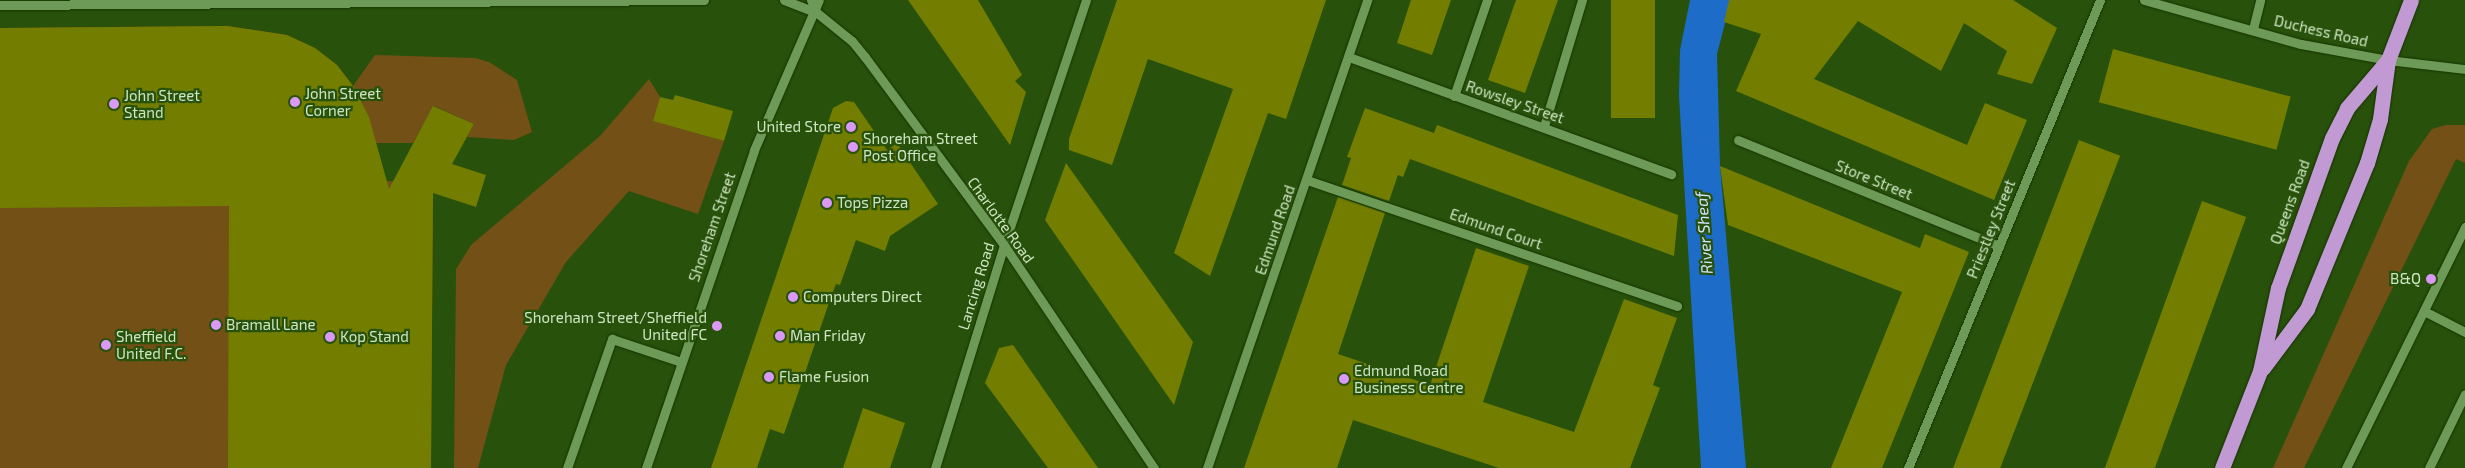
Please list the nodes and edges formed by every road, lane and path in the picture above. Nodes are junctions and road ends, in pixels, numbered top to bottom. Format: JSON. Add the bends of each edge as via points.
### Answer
{"nodes":[{"id":1,"x":704,"y":0,"type":"edge"},
{"id":2,"x":784,"y":0,"type":"edge"},
{"id":3,"x":811,"y":0,"type":"edge"},
{"id":4,"x":819,"y":0,"type":"edge"},
{"id":5,"x":1086,"y":0,"type":"edge"},
{"id":6,"x":1367,"y":0,"type":"edge"},
{"id":7,"x":1487,"y":0,"type":"edge"},
{"id":8,"x":1582,"y":0,"type":"edge"},
{"id":9,"x":2100,"y":0,"type":"edge"},
{"id":10,"x":2144,"y":0,"type":"edge"},
{"id":11,"x":2260,"y":0,"type":"edge"},
{"id":12,"x":2411,"y":0,"type":"edge"},
{"id":13,"x":315,"y":1,"type":"edge"},
{"id":14,"x":78,"y":2,"type":"edge"},
{"id":15,"x":0,"y":5,"type":"edge"},
{"id":16,"x":816,"y":12,"type":"junction"},
{"id":17,"x":2253,"y":29,"type":"junction"},
{"id":18,"x":1349,"y":58,"type":"junction"},
{"id":19,"x":2388,"y":60,"type":"junction"},
{"id":20,"x":2465,"y":69,"type":"edge"},
{"id":21,"x":1454,"y":96,"type":"junction"},
{"id":22,"x":1544,"y":126,"type":"junction"},
{"id":23,"x":1738,"y":140,"type":"dead end"},
{"id":24,"x":1671,"y":174,"type":"dead end"},
{"id":25,"x":1307,"y":180,"type":"junction"},
{"id":26,"x":2465,"y":227,"type":"edge"},
{"id":27,"x":1004,"y":245,"type":"junction"},
{"id":28,"x":1999,"y":246,"type":"junction"},
{"id":29,"x":1677,"y":306,"type":"dead end"},
{"id":30,"x":2424,"y":311,"type":"junction"},
{"id":31,"x":2465,"y":332,"type":"edge"},
{"id":32,"x":681,"y":362,"type":"junction"},
{"id":33,"x":2260,"y":371,"type":"junction"},
{"id":34,"x":2465,"y":394,"type":"edge"},
{"id":35,"x":567,"y":468,"type":"edge"},
{"id":36,"x":646,"y":468,"type":"edge"},
{"id":37,"x":935,"y":468,"type":"edge"},
{"id":38,"x":1154,"y":468,"type":"edge"},
{"id":39,"x":1207,"y":468,"type":"edge"},
{"id":40,"x":1908,"y":468,"type":"edge"},
{"id":41,"x":2222,"y":468,"type":"edge"},
{"id":42,"x":2346,"y":468,"type":"edge"},
{"id":43,"x":2429,"y":468,"type":"edge"}],
"edges":[{"from":1,"to":13,"type":"street"},
{"from":2,"to":16,"type":"street"},
{"from":3,"to":16,"type":"street","name":"Charlotte Road"},
{"from":4,"to":16,"type":"street","name":"Shoreham Street"},
{"from":5,"to":27,"type":"street","name":"Lancing Road"},
{"from":6,"to":18,"type":"street","name":"Edmund Road"},
{"from":7,"to":21,"type":"street"},
{"from":8,"to":22,"type":"street"},
{"from":9,"to":28,"type":"street","name":"Priestley Street"},
{"from":10,"to":17,"type":"street","name":"Duchess Road"},
{"from":11,"to":17,"type":"street"},
{"from":12,"to":19,"type":"highway","name":"Queens Road"},
{"from":13,"to":14,"type":"street"},
{"from":14,"to":15,"type":"street"},
{"from":16,"to":27,"type":"street","name":"Charlotte Road","via":[[852,40]]},
{"from":16,"to":32,"type":"street","name":"Shoreham Street","via":[[754,150]]},
{"from":17,"to":19,"type":"street","name":"Duchess Road","via":[[2301,44]]},
{"from":18,"to":21,"type":"street","name":"Rowsley Street"},
{"from":18,"to":25,"type":"street","name":"Edmund Road"},
{"from":19,"to":20,"type":"street","name":"Duchess Road"},
{"from":19,"to":33,"type":"highway","name":"Queens Road","via":[[2348,108],[2332,138],[2278,288]]},
{"from":19,"to":33,"type":"highway","name":"Queens Road","via":[[2380,119],[2367,163],[2307,308]]},
{"from":21,"to":22,"type":"street","name":"Rowsley Street"},
{"from":22,"to":24,"type":"street","name":"Rowsley Street"},
{"from":23,"to":28,"type":"street","name":"Store Street"},
{"from":25,"to":29,"type":"street","name":"Edmund Court"},
{"from":25,"to":39,"type":"street","name":"Edmund Road"},
{"from":26,"to":30,"type":"street"},
{"from":27,"to":37,"type":"street","name":"Lancing Road"},
{"from":27,"to":38,"type":"street","name":"Charlotte Road"},
{"from":28,"to":40,"type":"street","name":"Priestley Street"},
{"from":30,"to":31,"type":"street"},
{"from":30,"to":42,"type":"street"},
{"from":32,"to":35,"type":"street","via":[[612,339]]},
{"from":32,"to":36,"type":"street","name":"Shoreham Street"},
{"from":33,"to":41,"type":"highway","name":"Queens Road"},
{"from":34,"to":43,"type":"street"}]}
